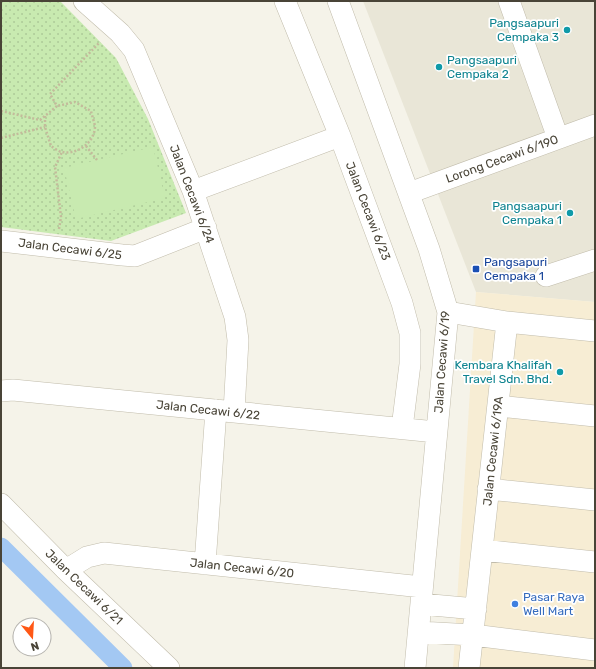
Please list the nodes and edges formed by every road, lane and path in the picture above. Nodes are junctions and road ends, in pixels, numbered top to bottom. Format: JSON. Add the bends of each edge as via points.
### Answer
{"nodes":[{"id":1,"x":84,"y":1,"type":"edge"},
{"id":2,"x":285,"y":1,"type":"edge"},
{"id":3,"x":338,"y":1,"type":"edge"},
{"id":4,"x":509,"y":1,"type":"edge"},
{"id":5,"x":114,"y":28,"type":"junction"},
{"id":6,"x":56,"y":106,"type":"junction"},
{"id":7,"x":1,"y":111,"type":"edge"},
{"id":8,"x":45,"y":116,"type":"junction"},
{"id":9,"x":595,"y":125,"type":"edge"},
{"id":10,"x":45,"y":127,"type":"junction"},
{"id":11,"x":340,"y":136,"type":"junction"},
{"id":12,"x":1,"y":138,"type":"edge"},
{"id":13,"x":558,"y":138,"type":"junction"},
{"id":14,"x":86,"y":146,"type":"junction"},
{"id":15,"x":62,"y":152,"type":"junction"},
{"id":16,"x":97,"y":160,"type":"dead end"},
{"id":17,"x":193,"y":191,"type":"junction"},
{"id":18,"x":409,"y":193,"type":"junction"},
{"id":19,"x":206,"y":228,"type":"junction"},
{"id":20,"x":1,"y":241,"type":"edge"},
{"id":21,"x":57,"y":248,"type":"junction"},
{"id":22,"x":595,"y":260,"type":"edge"},
{"id":23,"x":546,"y":276,"type":"dead end"},
{"id":24,"x":448,"y":312,"type":"junction"},
{"id":25,"x":507,"y":322,"type":"junction"},
{"id":26,"x":595,"y":331,"type":"edge"},
{"id":27,"x":1,"y":392,"type":"edge"},
{"id":28,"x":498,"y":406,"type":"junction"},
{"id":29,"x":225,"y":411,"type":"junction"},
{"id":30,"x":595,"y":416,"type":"edge"},
{"id":31,"x":409,"y":429,"type":"junction"},
{"id":32,"x":436,"y":432,"type":"junction"},
{"id":33,"x":488,"y":489,"type":"junction"},
{"id":34,"x":595,"y":500,"type":"edge"},
{"id":35,"x":1,"y":504,"type":"edge"},
{"id":36,"x":482,"y":550,"type":"junction"},
{"id":37,"x":595,"y":562,"type":"edge"},
{"id":38,"x":205,"y":564,"type":"junction"},
{"id":39,"x":66,"y":570,"type":"junction"},
{"id":40,"x":422,"y":596,"type":"junction"},
{"id":41,"x":476,"y":609,"type":"junction"},
{"id":42,"x":418,"y":632,"type":"junction"},
{"id":43,"x":473,"y":635,"type":"junction"},
{"id":44,"x":595,"y":650,"type":"edge"},
{"id":45,"x":169,"y":668,"type":"edge"},
{"id":46,"x":415,"y":668,"type":"edge"},
{"id":47,"x":469,"y":668,"type":"edge"}],
"edges":[{"from":1,"to":5,"type":"street","name":"Jalan Cecawi 6/24"},
{"from":2,"to":11,"type":"street","name":"Jalan Cecawi 6/23"},
{"from":3,"to":18,"type":"street","name":"Jalan Cecawi 6/19"},
{"from":4,"to":13,"type":"street"},
{"from":5,"to":6,"type":"path","via":[[50,94]]},
{"from":5,"to":17,"type":"street","name":"Jalan Cecawi 6/24","via":[[134,50]]},
{"from":6,"to":8,"type":"path"},
{"from":6,"to":14,"type":"path","via":[[75,102],[91,111],[93,137]]},
{"from":7,"to":8,"type":"path","via":[[40,120]]},
{"from":8,"to":10,"type":"path"},
{"from":9,"to":13,"type":"street","name":"Lorong Cecawi 6/19O"},
{"from":10,"to":12,"type":"path"},
{"from":10,"to":15,"type":"path","via":[[51,146]]},
{"from":11,"to":17,"type":"street"},
{"from":11,"to":31,"type":"street","name":"Jalan Cecawi 6/23","via":[[402,303],[410,333]]},
{"from":13,"to":18,"type":"street","name":"Lorong Cecawi 6/19O"},
{"from":14,"to":15,"type":"path","via":[[76,151]]},
{"from":14,"to":16,"type":"path"},
{"from":15,"to":21,"type":"path","via":[[55,167],[61,217]]},
{"from":17,"to":19,"type":"street","name":"Jalan Cecawi 6/24"},
{"from":18,"to":24,"type":"street","name":"Jalan Cecawi 6/19"},
{"from":19,"to":21,"type":"street","name":"Jalan Cecawi 6/25","via":[[135,256]]},
{"from":19,"to":29,"type":"street","name":"Jalan Cecawi 6/24","via":[[235,317],[238,340]]},
{"from":20,"to":21,"type":"street","name":"Jalan Cecawi 6/25"},
{"from":22,"to":23,"type":"street"},
{"from":24,"to":25,"type":"street"},
{"from":24,"to":32,"type":"street","name":"Jalan Cecawi 6/19"},
{"from":25,"to":26,"type":"street"},
{"from":25,"to":28,"type":"street","name":"Jalan Cecawi 6/19A"},
{"from":27,"to":29,"type":"street","name":"Jalan Cecawi 6/22","via":[[13,390]]},
{"from":28,"to":30,"type":"street"},
{"from":28,"to":33,"type":"street","name":"Jalan Cecawi 6/19A"},
{"from":29,"to":31,"type":"street","name":"Jalan Cecawi 6/22"},
{"from":29,"to":38,"type":"street","name":"Jalan Cecawi 6/24"},
{"from":31,"to":32,"type":"street"},
{"from":32,"to":40,"type":"street","name":"Jalan Cecawi 6/19"},
{"from":33,"to":34,"type":"street"},
{"from":33,"to":36,"type":"street","name":"Jalan Cecawi 6/19A"},
{"from":35,"to":39,"type":"street","name":"Jalan Cecawi 6/21"},
{"from":36,"to":37,"type":"street"},
{"from":36,"to":41,"type":"street","name":"Jalan Cecawi 6/19A"},
{"from":38,"to":39,"type":"street","name":"Jalan Cecawi 6/20","via":[[104,553],[87,557]]},
{"from":38,"to":40,"type":"street","name":"Jalan Cecawi 6/20"},
{"from":39,"to":45,"type":"street","name":"Jalan Cecawi 6/21"},
{"from":40,"to":41,"type":"street","name":"Jalan Cecawi 6/20"},
{"from":40,"to":42,"type":"street","name":"Jalan Cecawi 6/19"},
{"from":41,"to":43,"type":"street","name":"Jalan Cecawi 6/19A"},
{"from":42,"to":43,"type":"street"},
{"from":42,"to":46,"type":"street","name":"Jalan Cecawi 6/19"},
{"from":43,"to":44,"type":"street"},
{"from":43,"to":47,"type":"street","name":"Jalan Cecawi 6/19A"}]}
